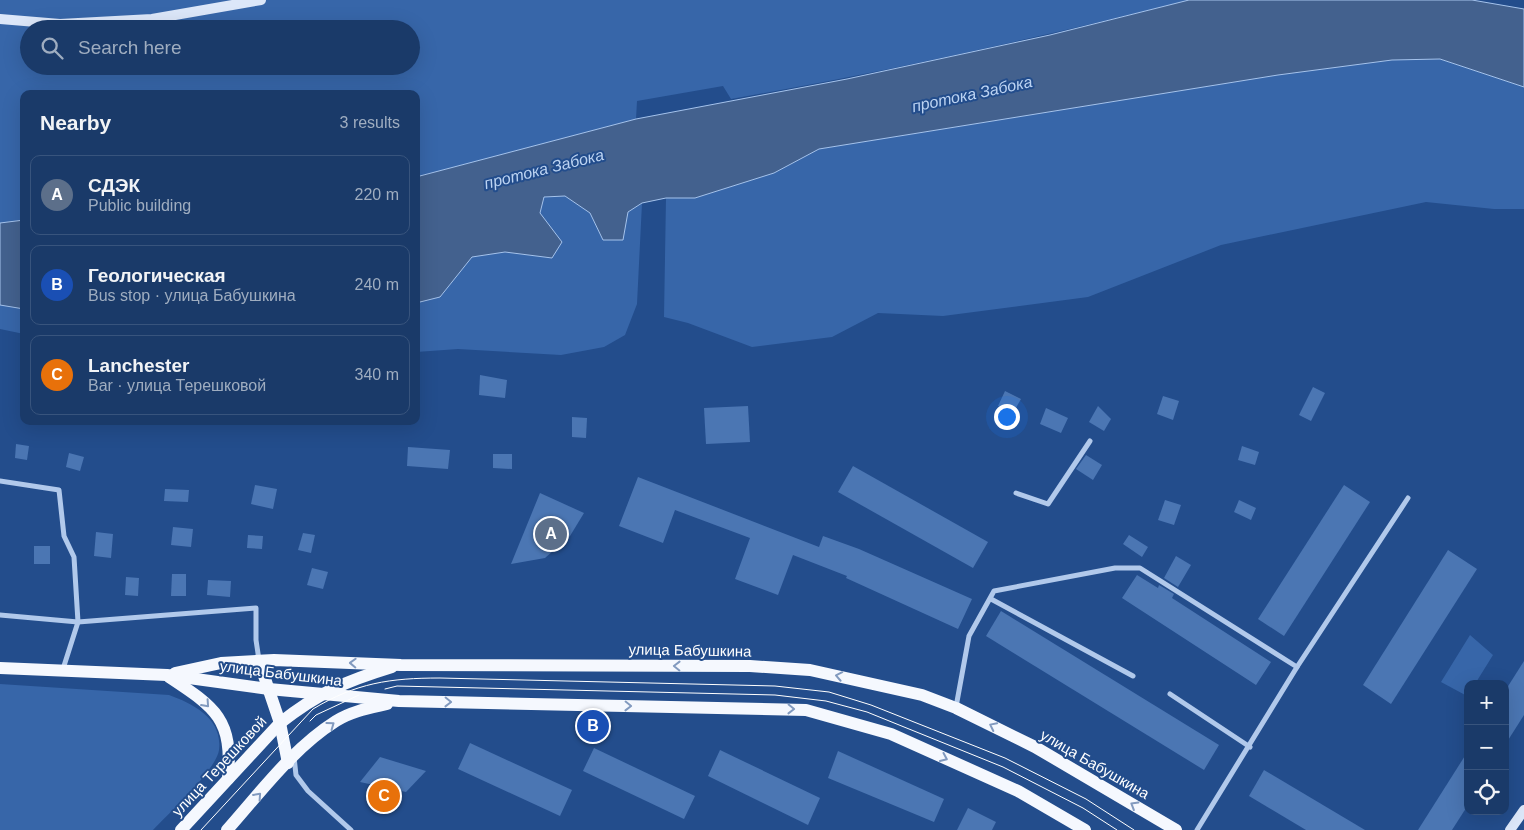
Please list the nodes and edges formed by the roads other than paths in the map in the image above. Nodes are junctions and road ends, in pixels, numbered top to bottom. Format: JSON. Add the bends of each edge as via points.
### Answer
{"nodes":[{"id":1,"x":261,"y":0,"type":"edge"},
{"id":2,"x":0,"y":19,"type":"edge"},
{"id":3,"x":134,"y":20,"type":"edge"},
{"id":4,"x":20,"y":21,"type":"edge"},
{"id":5,"x":1090,"y":441,"type":"dead end"},
{"id":6,"x":0,"y":481,"type":"edge"},
{"id":7,"x":1016,"y":493,"type":"dead end"},
{"id":8,"x":1408,"y":498,"type":"dead end"},
{"id":9,"x":991,"y":599,"type":"junction"},
{"id":10,"x":0,"y":615,"type":"edge"},
{"id":11,"x":78,"y":622,"type":"junction"},
{"id":12,"x":260,"y":661,"type":"junction"},
{"id":13,"x":401,"y":664,"type":"junction"},
{"id":14,"x":1297,"y":667,"type":"junction"},
{"id":15,"x":0,"y":668,"type":"edge"},
{"id":16,"x":62,"y":672,"type":"junction"},
{"id":17,"x":167,"y":675,"type":"junction"},
{"id":18,"x":1134,"y":676,"type":"dead end"},
{"id":19,"x":268,"y":689,"type":"junction"},
{"id":20,"x":1170,"y":694,"type":"dead end"},
{"id":21,"x":319,"y":695,"type":"junction"},
{"id":22,"x":400,"y":701,"type":"junction"},
{"id":23,"x":956,"y":708,"type":"junction"},
{"id":24,"x":280,"y":723,"type":"junction"},
{"id":25,"x":1250,"y":747,"type":"junction"},
{"id":26,"x":291,"y":760,"type":"junction"},
{"id":27,"x":228,"y":779,"type":"junction"},
{"id":28,"x":1524,"y":810,"type":"edge"},
{"id":29,"x":182,"y":830,"type":"edge"},
{"id":30,"x":227,"y":830,"type":"edge"},
{"id":31,"x":351,"y":830,"type":"edge"},
{"id":32,"x":1085,"y":830,"type":"edge"},
{"id":33,"x":1176,"y":830,"type":"edge"},
{"id":34,"x":1197,"y":830,"type":"edge"},
{"id":35,"x":1510,"y":830,"type":"edge"}],
"edges":[{"from":1,"to":3,"type":"street"},
{"from":2,"to":4,"type":"street"},
{"from":5,"to":7,"type":"street","via":[[1048,504]]},
{"from":6,"to":11,"type":"street","via":[[58,490],[64,536],[74,557]]},
{"from":8,"to":14,"type":"street"},
{"from":9,"to":14,"type":"street","via":[[994,591],[1115,568],[1140,568]]},
{"from":9,"to":18,"type":"street"},
{"from":9,"to":23,"type":"street","via":[[969,636]]},
{"from":10,"to":11,"type":"street"},
{"from":11,"to":12,"type":"street","via":[[256,608]]},
{"from":11,"to":16,"type":"street"},
{"from":13,"to":12,"type":"main road","name":"улица Бабушкина","one_way":true},
{"from":12,"to":17,"type":"main road","name":"улица Бабушкина","via":[[221,663]]},
{"from":12,"to":19,"type":"main road"},
{"from":13,"to":21,"type":"main road","name":"улица Терешковой","via":[[356,678]]},
{"from":23,"to":13,"type":"main road","name":"улица Бабушкина","one_way":true,"via":[[913,693],[810,670],[750,666]]},
{"from":14,"to":25,"type":"street"},
{"from":15,"to":16,"type":"main road","name":"улица Бабушкина"},
{"from":16,"to":17,"type":"main road","name":"улица Бабушкина"},
{"from":17,"to":19,"type":"main road","name":"улица Бабушкина"},
{"from":17,"to":27,"type":"main road","one_way":true,"via":[[200,697],[221,722],[229,740]]},
{"from":19,"to":21,"type":"main road","name":"улица Бабушкина"},
{"from":19,"to":24,"type":"main road"},
{"from":20,"to":25,"type":"street"},
{"from":21,"to":22,"type":"main road","name":"улица Бабушкина"},
{"from":21,"to":24,"type":"main road","name":"улица Терешковой"},
{"from":26,"to":22,"type":"main road","one_way":true,"via":[[322,731],[345,716]]},
{"from":22,"to":32,"type":"main road","name":"улица Бабушкина","one_way":true,"via":[[806,710],[891,734],[1018,791]]},
{"from":33,"to":23,"type":"main road","name":"улица Бабушкина","one_way":true,"via":[[1035,747]]},
{"from":24,"to":26,"type":"main road"},
{"from":24,"to":27,"type":"main road","name":"улица Терешковой"},
{"from":25,"to":34,"type":"street"},
{"from":30,"to":26,"type":"main road","one_way":true},
{"from":26,"to":31,"type":"street","via":[[296,776],[308,791]]},
{"from":27,"to":29,"type":"main road","name":"улица Терешковой"},
{"from":28,"to":35,"type":"street"}]}
